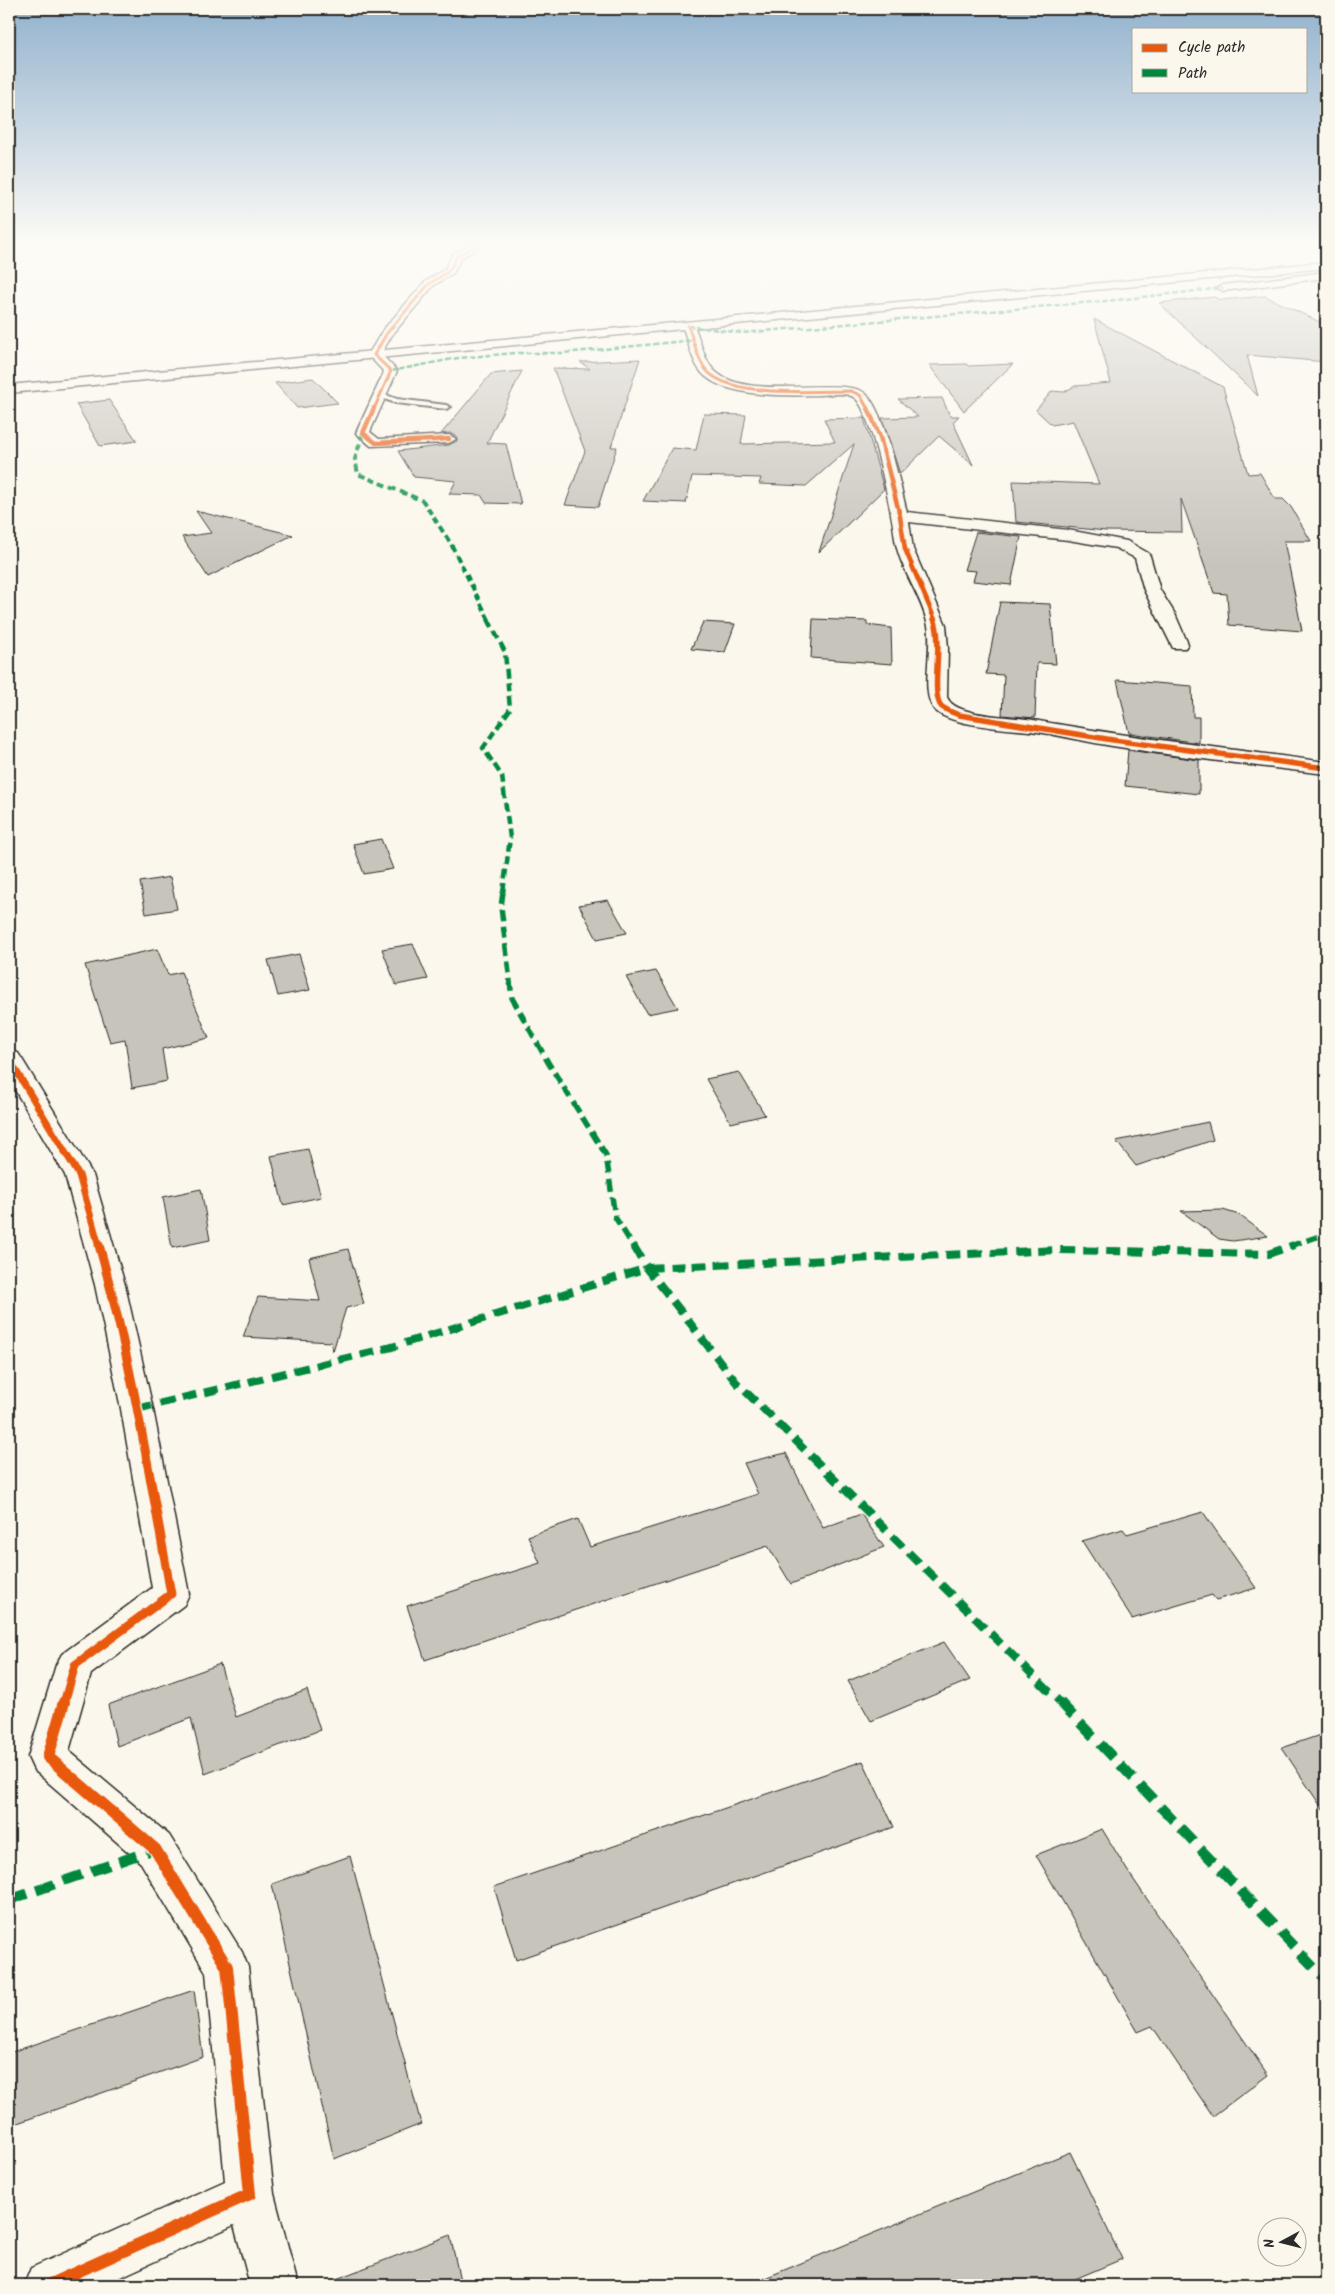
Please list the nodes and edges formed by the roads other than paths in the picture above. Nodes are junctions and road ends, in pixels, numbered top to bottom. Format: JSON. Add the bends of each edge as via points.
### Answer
{"nodes":[{"id":1,"x":376,"y":352,"type":"edge"},
{"id":2,"x":406,"y":352,"type":"edge"},
{"id":3,"x":699,"y":352,"type":"edge"},
{"id":4,"x":374,"y":355,"type":"junction"},
{"id":5,"x":9,"y":389,"type":"edge"},
{"id":6,"x":381,"y":395,"type":"junction"},
{"id":7,"x":446,"y":406,"type":"dead end"},
{"id":8,"x":449,"y":439,"type":"dead end"},
{"id":9,"x":900,"y":516,"type":"junction"},
{"id":10,"x":1179,"y":644,"type":"dead end"},
{"id":11,"x":1326,"y":768,"type":"edge"},
{"id":12,"x":9,"y":1059,"type":"edge"},
{"id":13,"x":250,"y":2194,"type":"junction"},
{"id":14,"x":48,"y":2285,"type":"edge"},
{"id":15,"x":274,"y":2285,"type":"edge"}],
"edges":[{"from":1,"to":4,"type":"main road"},
{"from":2,"to":4,"type":"main road"},
{"from":3,"to":9,"type":"main road","via":[[706,370],[716,379],[745,387],[860,395],[880,437]]},
{"from":4,"to":5,"type":"main road"},
{"from":4,"to":6,"type":"main road","via":[[391,372]]},
{"from":6,"to":7,"type":"lane","via":[[396,401]]},
{"from":6,"to":8,"type":"main road","via":[[364,433],[376,444]]},
{"from":9,"to":10,"type":"main road","via":[[1025,529],[1121,544],[1142,556],[1152,590]]},
{"from":9,"to":11,"type":"main road","via":[[905,549],[937,625],[940,648],[937,697],[942,707],[959,715],[995,722]]},
{"from":12,"to":13,"type":"main road","via":[[79,1174],[110,1285],[135,1399],[171,1594],[75,1665],[48,1757],[155,1849],[228,1967]]},
{"from":13,"to":14,"type":"main road"},
{"from":13,"to":15,"type":"main road"}]}
